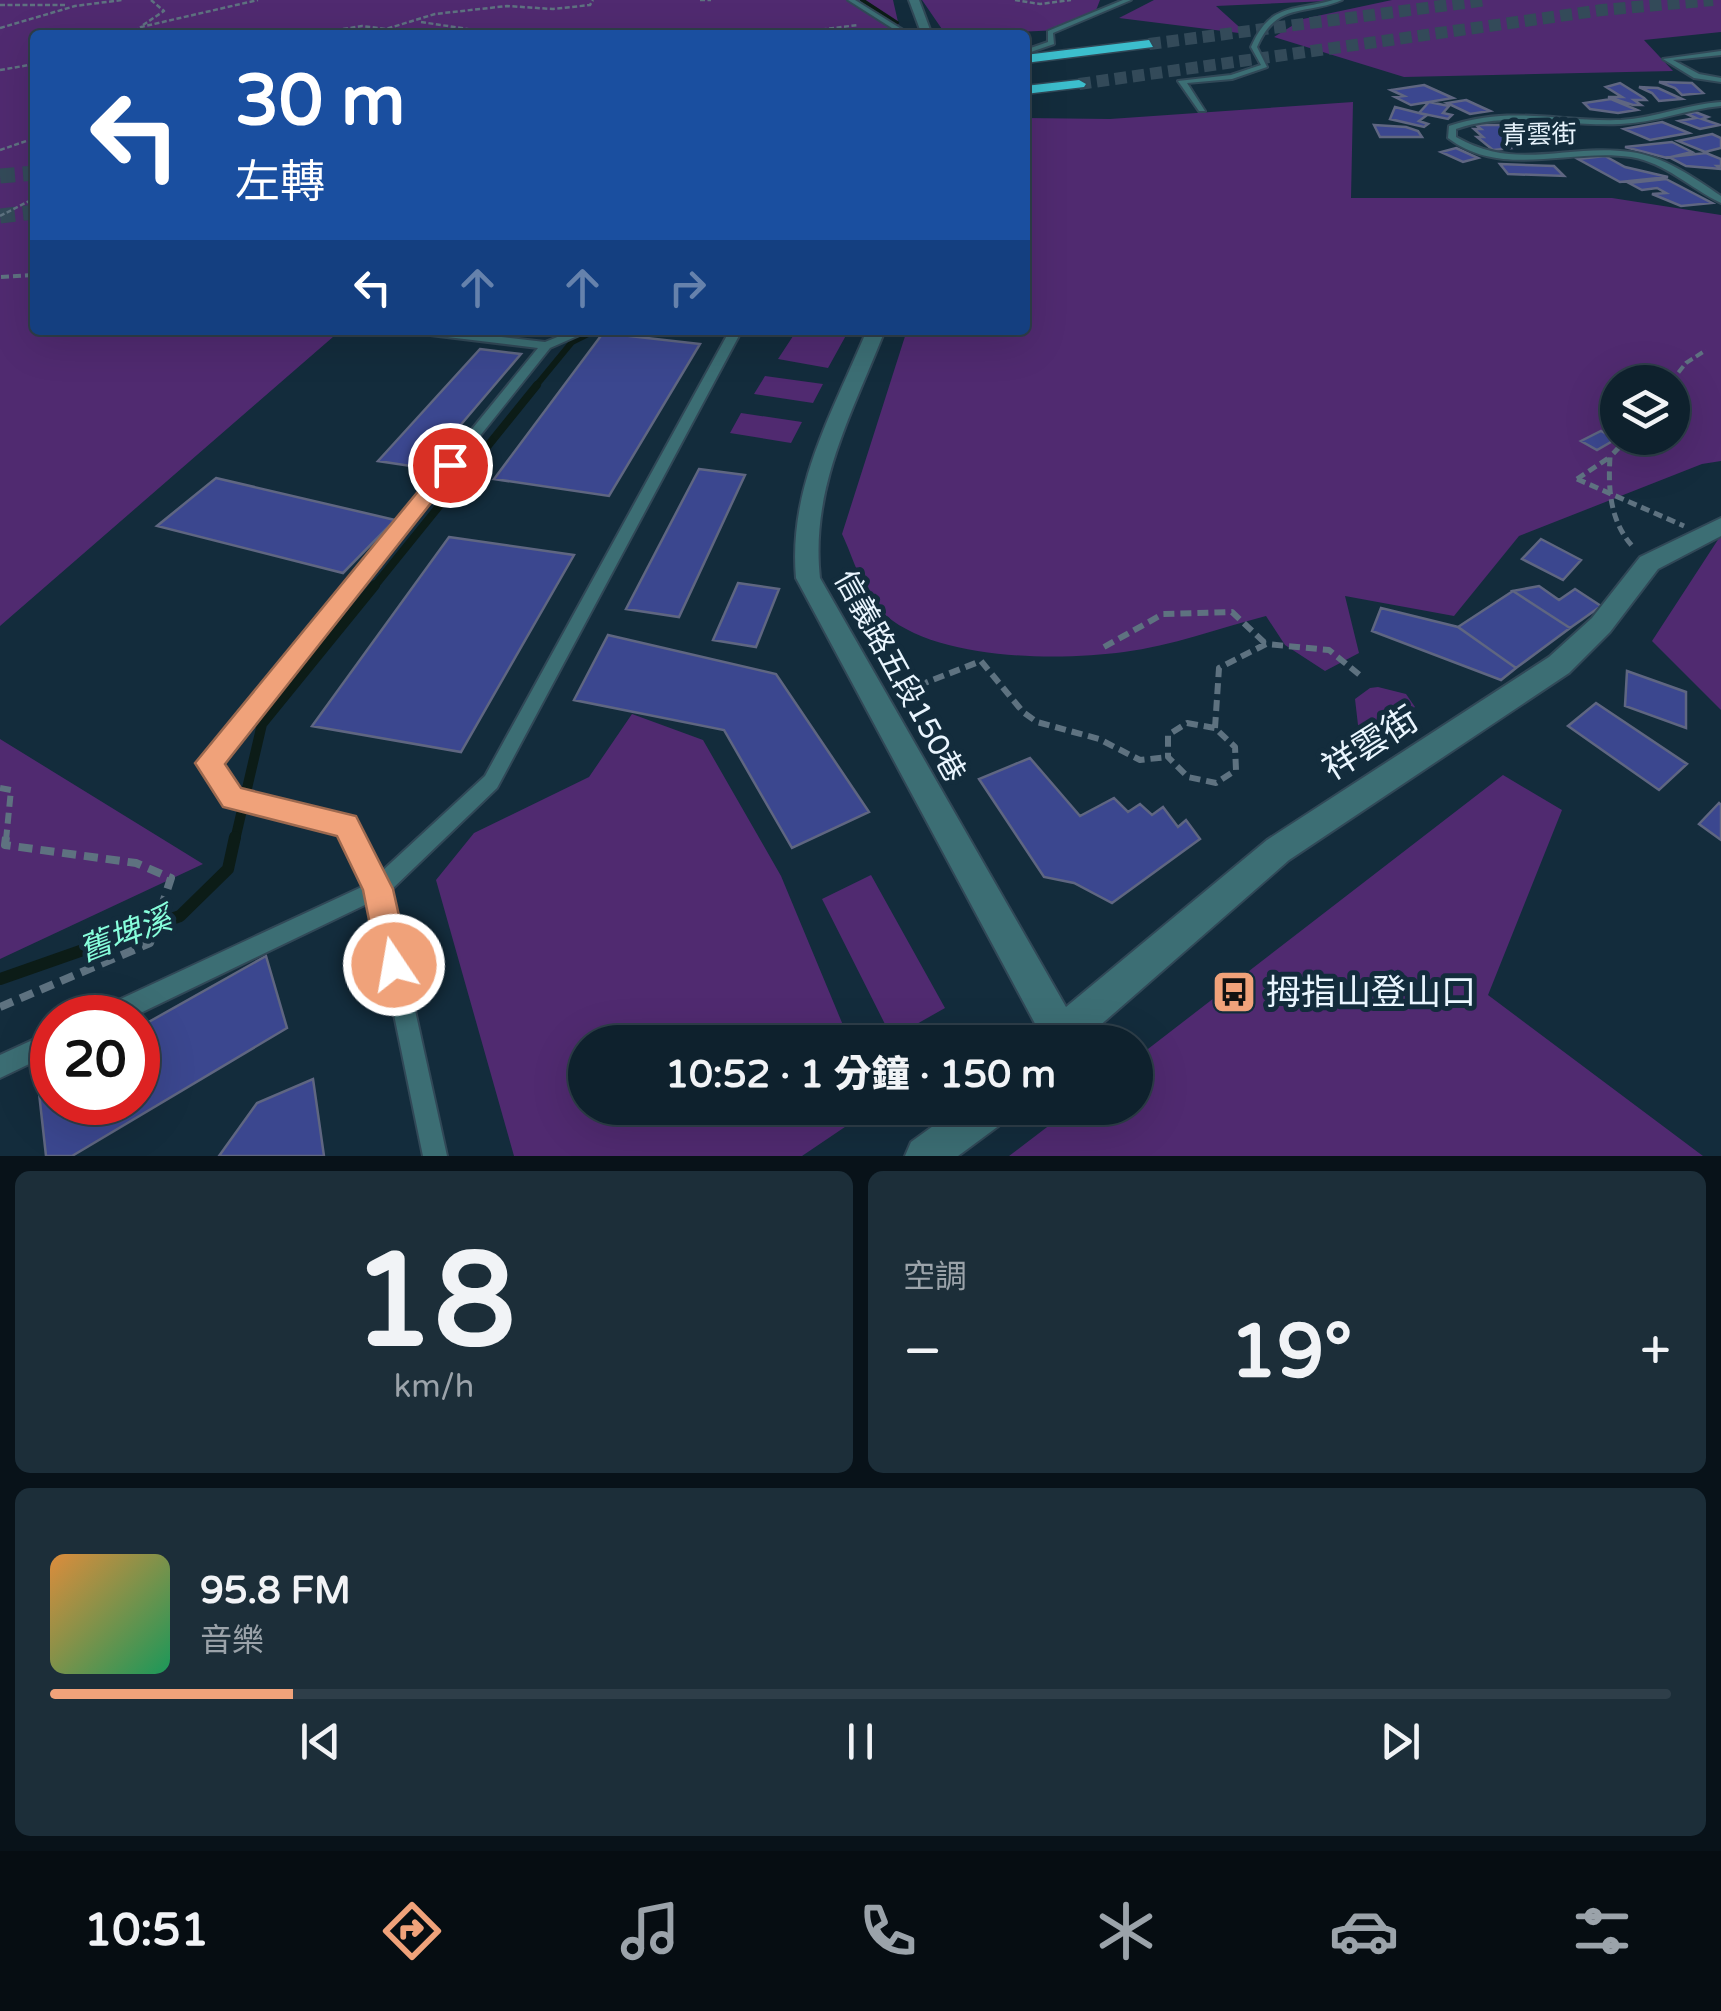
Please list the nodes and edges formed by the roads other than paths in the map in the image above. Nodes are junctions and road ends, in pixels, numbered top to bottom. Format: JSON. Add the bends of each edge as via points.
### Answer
{"nodes":[{"id":1,"x":852,"y":0,"type":"edge"},
{"id":2,"x":914,"y":0,"type":"edge"},
{"id":3,"x":1128,"y":0,"type":"edge"},
{"id":4,"x":1340,"y":0,"type":"edge"},
{"id":5,"x":900,"y":30,"type":"edge"},
{"id":6,"x":924,"y":30,"type":"edge"},
{"id":7,"x":1148,"y":44,"type":"tunnel mouth"},
{"id":8,"x":1030,"y":53,"type":"edge"},
{"id":9,"x":1721,"y":53,"type":"edge"},
{"id":10,"x":1030,"y":55,"type":"edge"},
{"id":11,"x":1721,"y":80,"type":"edge"},
{"id":12,"x":1079,"y":84,"type":"tunnel mouth"},
{"id":13,"x":1030,"y":89,"type":"edge"},
{"id":14,"x":1721,"y":104,"type":"edge"},
{"id":15,"x":1202,"y":109,"type":"dead end"},
{"id":16,"x":1721,"y":200,"type":"edge"},
{"id":17,"x":455,"y":335,"type":"edge"},
{"id":18,"x":572,"y":335,"type":"edge"},
{"id":19,"x":733,"y":335,"type":"edge"},
{"id":20,"x":874,"y":335,"type":"edge"},
{"id":21,"x":546,"y":346,"type":"junction"},
{"id":22,"x":1721,"y":526,"type":"edge"},
{"id":23,"x":378,"y":889,"type":"junction"},
{"id":24,"x":154,"y":995,"type":"edge"},
{"id":25,"x":1050,"y":1025,"type":"edge"},
{"id":26,"x":1072,"y":1025,"type":"edge"},
{"id":27,"x":30,"y":1053,"type":"edge"},
{"id":28,"x":0,"y":1067,"type":"edge"},
{"id":29,"x":967,"y":1125,"type":"edge"},
{"id":30,"x":435,"y":1156,"type":"edge"},
{"id":31,"x":924,"y":1156,"type":"edge"}],
"edges":[{"from":1,"to":5,"type":"lane"},
{"from":2,"to":6,"type":"street"},
{"from":3,"to":8,"type":"lane","via":[[1050,32],[1052,42]]},
{"from":4,"to":15,"type":"lane","via":[[1266,14],[1254,47],[1265,66],[1182,82]]},
{"from":7,"to":10,"type":"highway"},
{"from":9,"to":11,"type":"lane","via":[[1666,59]]},
{"from":12,"to":13,"type":"highway"},
{"from":14,"to":16,"type":"lane","name":"青雲街","via":[[1638,120],[1496,118],[1452,128],[1452,138],[1466,148],[1498,157],[1612,153],[1658,162]]},
{"from":17,"to":21,"type":"lane"},
{"from":18,"to":21,"type":"lane"},
{"from":19,"to":23,"type":"lane","via":[[491,782]]},
{"from":20,"to":25,"type":"street","name":"信義路五段150巷","via":[[823,454],[806,526],[808,578]]},
{"from":21,"to":23,"type":"lane","via":[[209,763],[232,798],[346,825]]},
{"from":22,"to":26,"type":"street","name":"祥雲街","via":[[1649,563],[1601,626],[1559,665],[1278,850]]},
{"from":23,"to":24,"type":"lane"},
{"from":23,"to":30,"type":"lane"},
{"from":27,"to":28,"type":"lane"},
{"from":29,"to":31,"type":"street"}]}
